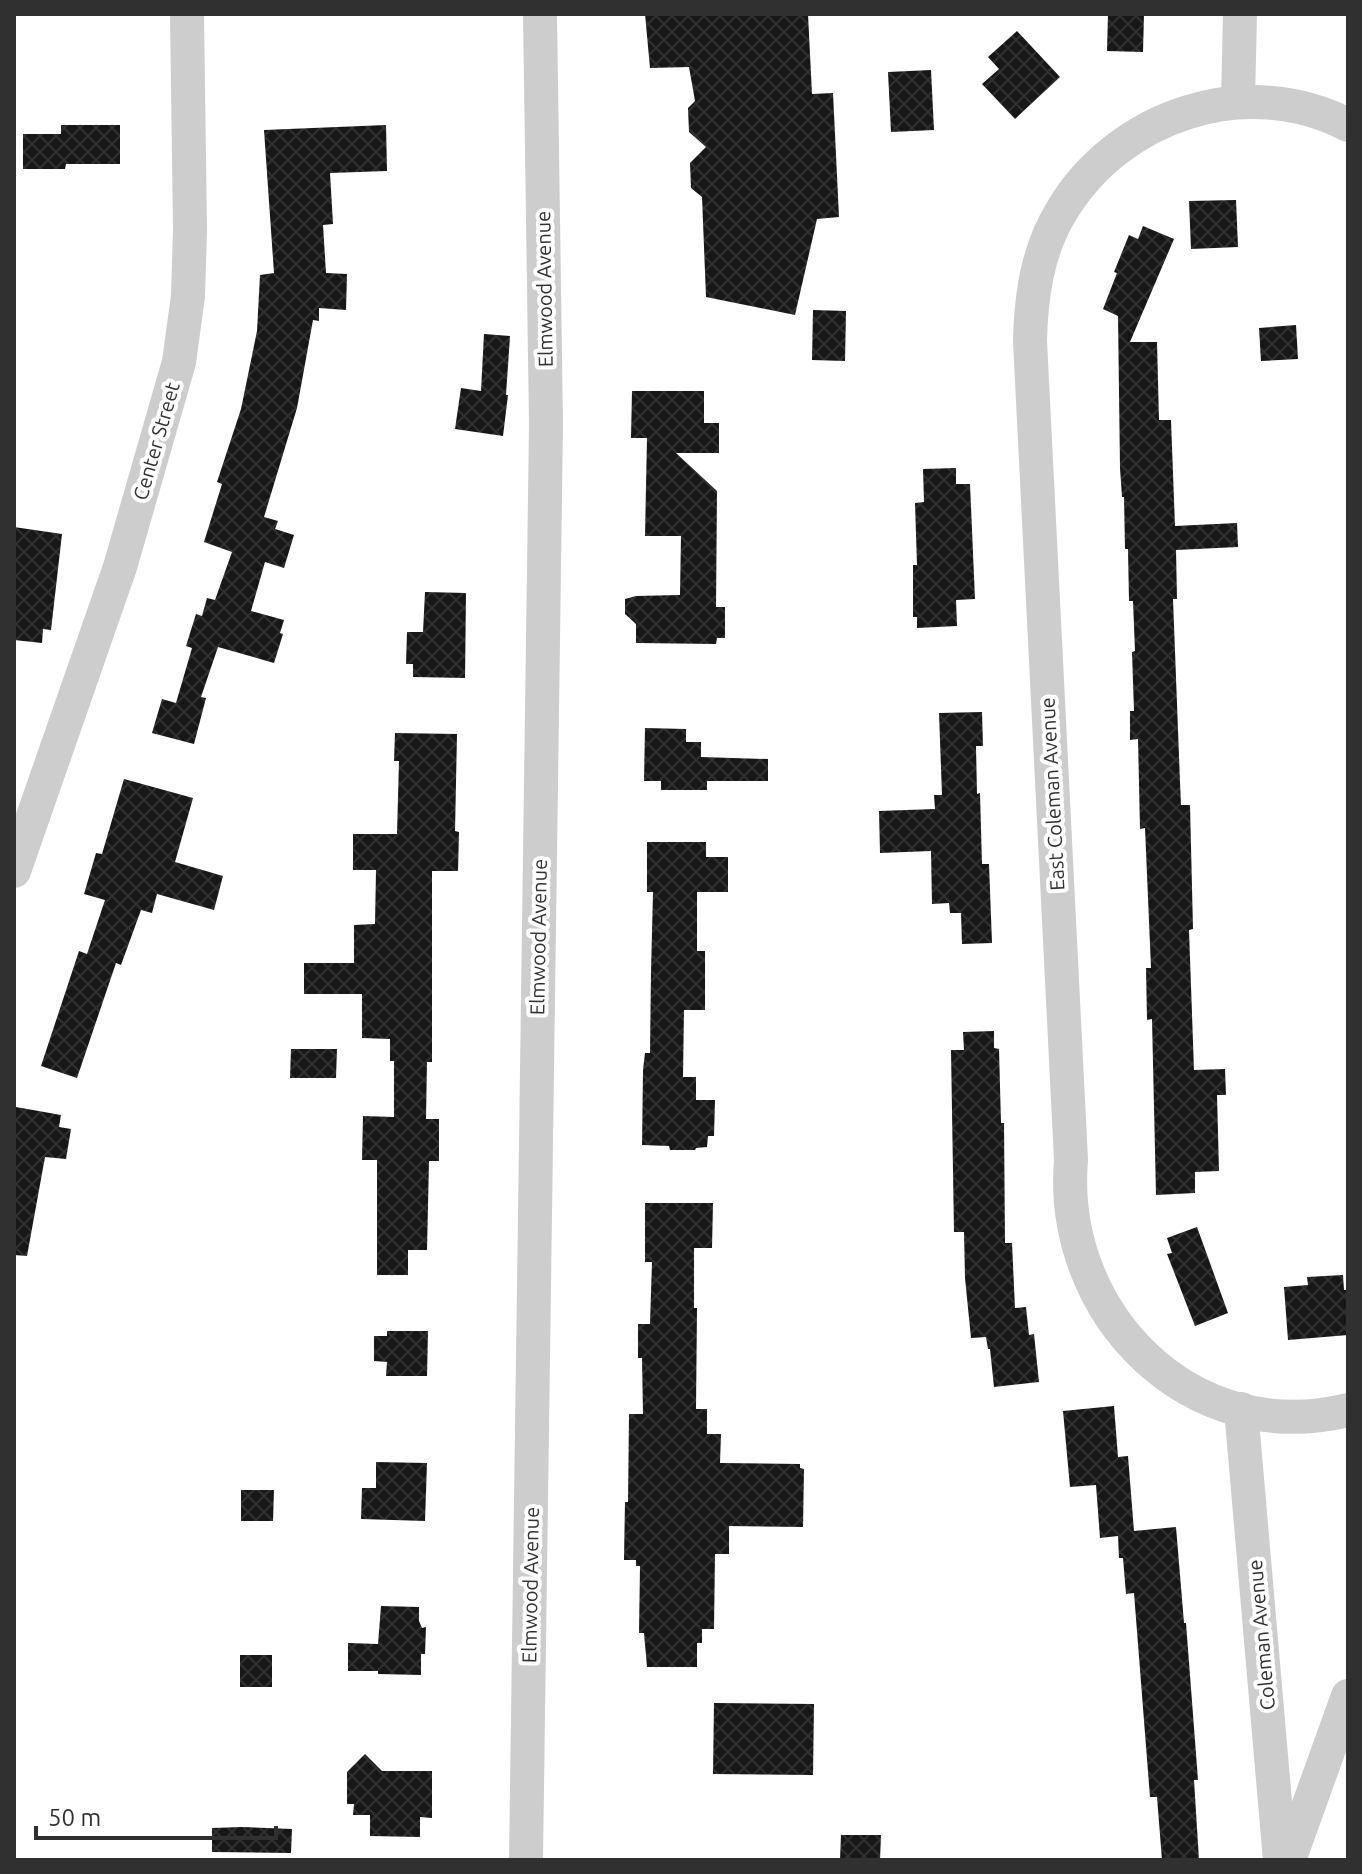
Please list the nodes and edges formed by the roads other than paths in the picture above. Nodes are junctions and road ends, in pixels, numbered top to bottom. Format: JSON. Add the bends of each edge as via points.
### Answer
{"nodes":[{"id":1,"x":187,"y":14,"type":"edge"},
{"id":2,"x":540,"y":14,"type":"edge"},
{"id":3,"x":1240,"y":14,"type":"edge"},
{"id":4,"x":1238,"y":101,"type":"junction"},
{"id":5,"x":1348,"y":125,"type":"edge"},
{"id":6,"x":16,"y":856,"type":"edge"},
{"id":7,"x":1241,"y":1409,"type":"junction"},
{"id":8,"x":1348,"y":1410,"type":"edge"},
{"id":9,"x":1348,"y":1696,"type":"edge"},
{"id":10,"x":526,"y":1860,"type":"edge"},
{"id":11,"x":1280,"y":1860,"type":"edge"},
{"id":12,"x":1289,"y":1860,"type":"edge"}],
"edges":[{"from":1,"to":6,"type":"street","name":"Center Street","via":[[190,230],[179,362],[120,567]]},
{"from":2,"to":10,"type":"street","name":"Elmwood Avenue","via":[[546,424]]},
{"from":3,"to":4,"type":"street"},
{"from":4,"to":5,"type":"street","name":"East Coleman Avenue","via":[[1304,107]]},
{"from":4,"to":7,"type":"street","name":"East Coleman Avenue","via":[[1194,109],[1154,125],[1100,163],[1059,214],[1041,255],[1031,297],[1030,341],[1072,1225],[1103,1307],[1130,1342],[1162,1372],[1200,1395]]},
{"from":7,"to":8,"type":"street","name":"East Coleman Avenue","via":[[1285,1417]]},
{"from":7,"to":11,"type":"street","name":"Coleman Avenue"},
{"from":9,"to":12,"type":"street"}]}
